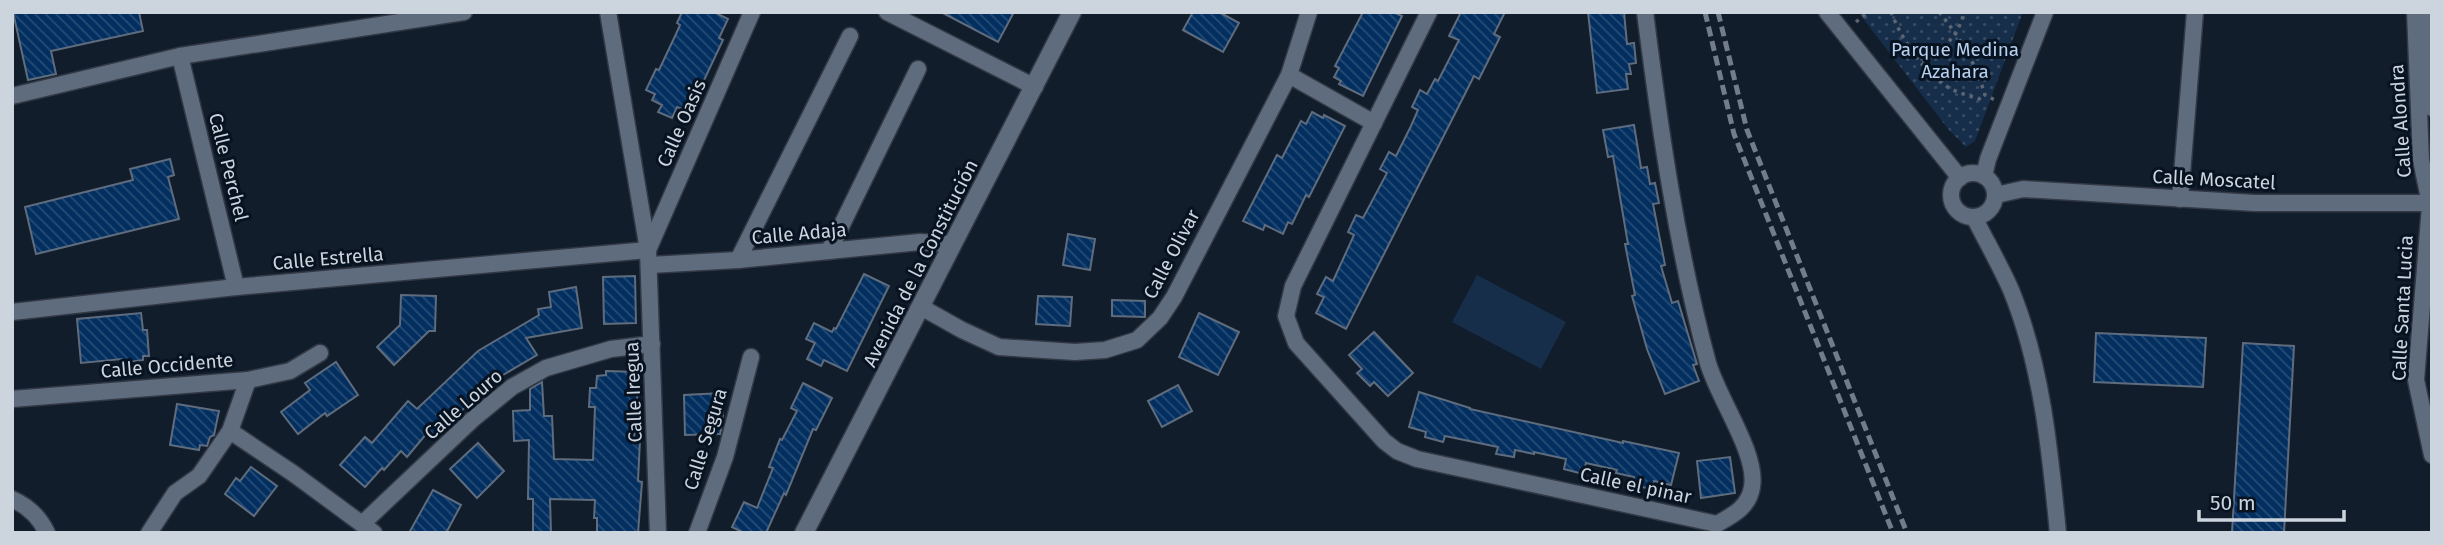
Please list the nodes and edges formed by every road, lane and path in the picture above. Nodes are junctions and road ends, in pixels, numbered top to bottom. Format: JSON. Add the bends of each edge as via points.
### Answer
{"nodes":[{"id":1,"x":464,"y":12,"type":"edge"},
{"id":2,"x":608,"y":12,"type":"edge"},
{"id":3,"x":752,"y":12,"type":"edge"},
{"id":4,"x":887,"y":12,"type":"edge"},
{"id":5,"x":1072,"y":12,"type":"edge"},
{"id":6,"x":1308,"y":12,"type":"edge"},
{"id":7,"x":1430,"y":12,"type":"edge"},
{"id":8,"x":1645,"y":12,"type":"edge"},
{"id":9,"x":1827,"y":12,"type":"edge"},
{"id":10,"x":1891,"y":12,"type":"edge"},
{"id":11,"x":1939,"y":12,"type":"edge"},
{"id":12,"x":1964,"y":12,"type":"edge"},
{"id":13,"x":2045,"y":12,"type":"edge"},
{"id":14,"x":2195,"y":12,"type":"edge"},
{"id":15,"x":2415,"y":12,"type":"edge"},
{"id":16,"x":2428,"y":12,"type":"edge"},
{"id":17,"x":1956,"y":34,"type":"junction"},
{"id":18,"x":850,"y":36,"type":"dead end"},
{"id":19,"x":180,"y":57,"type":"junction"},
{"id":20,"x":1923,"y":63,"type":"junction"},
{"id":21,"x":918,"y":69,"type":"dead end"},
{"id":22,"x":1289,"y":75,"type":"junction"},
{"id":23,"x":1035,"y":87,"type":"junction"},
{"id":24,"x":1985,"y":95,"type":"junction"},
{"id":25,"x":12,"y":96,"type":"edge"},
{"id":26,"x":2432,"y":107,"type":"edge"},
{"id":27,"x":2009,"y":108,"type":"junction"},
{"id":28,"x":1374,"y":123,"type":"junction"},
{"id":29,"x":1984,"y":176,"type":"junction"},
{"id":30,"x":1960,"y":178,"type":"junction"},
{"id":31,"x":2432,"y":181,"type":"edge"},
{"id":32,"x":1996,"y":195,"type":"junction"},
{"id":33,"x":2180,"y":199,"type":"junction"},
{"id":34,"x":2431,"y":203,"type":"edge"},
{"id":35,"x":1974,"y":217,"type":"junction"},
{"id":36,"x":952,"y":244,"type":"junction"},
{"id":37,"x":829,"y":251,"type":"junction"},
{"id":38,"x":649,"y":257,"type":"junction"},
{"id":39,"x":738,"y":260,"type":"junction"},
{"id":40,"x":236,"y":287,"type":"junction"},
{"id":41,"x":921,"y":307,"type":"junction"},
{"id":42,"x":12,"y":312,"type":"edge"},
{"id":43,"x":652,"y":344,"type":"junction"},
{"id":44,"x":320,"y":353,"type":"dead end"},
{"id":45,"x":751,"y":357,"type":"dead end"},
{"id":46,"x":248,"y":380,"type":"junction"},
{"id":47,"x":12,"y":399,"type":"edge"},
{"id":48,"x":230,"y":431,"type":"junction"},
{"id":49,"x":2431,"y":449,"type":"edge"},
{"id":50,"x":12,"y":499,"type":"edge"},
{"id":51,"x":368,"y":528,"type":"edge"},
{"id":52,"x":47,"y":533,"type":"edge"},
{"id":53,"x":149,"y":533,"type":"edge"},
{"id":54,"x":657,"y":533,"type":"edge"},
{"id":55,"x":697,"y":533,"type":"edge"},
{"id":56,"x":804,"y":533,"type":"edge"},
{"id":57,"x":2058,"y":533,"type":"edge"}],
"edges":[{"from":1,"to":19,"type":"street"},
{"from":2,"to":38,"type":"street","name":"Calle Iregua"},
{"from":3,"to":38,"type":"street","name":"Calle Oasis"},
{"from":4,"to":23,"type":"street"},
{"from":5,"to":23,"type":"main road","name":"Avenida de la Constitución"},
{"from":6,"to":22,"type":"street","name":"Calle Olivar"},
{"from":7,"to":28,"type":"street","name":"Calle el pinar"},
{"from":8,"to":28,"type":"street","name":"Calle el pinar","via":[[1690,298],[1710,370],[1751,463],[1752,488],[1740,512],[1717,524],[1397,451],[1296,343],[1286,316],[1293,286]]},
{"from":9,"to":30,"type":"street"},
{"from":10,"to":20,"type":"path","via":[[1897,29]]},
{"from":11,"to":17,"type":"path"},
{"from":12,"to":17,"type":"path"},
{"from":13,"to":27,"type":"street"},
{"from":14,"to":33,"type":"street"},
{"from":15,"to":34,"type":"street","name":"Calle Alondra","via":[[2421,160]]},
{"from":16,"to":26,"type":"street","name":"Calle Alondra"},
{"from":17,"to":20,"type":"path"},
{"from":17,"to":24,"type":"path","via":[[1977,69]]},
{"from":18,"to":39,"type":"street"},
{"from":19,"to":25,"type":"street"},
{"from":19,"to":40,"type":"street","name":"Calle Perchel"},
{"from":20,"to":24,"type":"path","via":[[1943,84],[1961,94],[1979,99]]},
{"from":21,"to":37,"type":"street"},
{"from":22,"to":28,"type":"street"},
{"from":22,"to":41,"type":"street","name":"Calle Olivar","via":[[1174,297],[1137,340],[1105,350],[1075,352],[999,346]]},
{"from":23,"to":36,"type":"main road","name":"Avenida de la Constitución"},
{"from":24,"to":27,"type":"path"},
{"from":27,"to":29,"type":"street"},
{"from":29,"to":30,"type":"street","via":[[1972,173]]},
{"from":29,"to":32,"type":"street"},
{"from":30,"to":35,"type":"street","via":[[1952,189],[1953,203],[1961,214]]},
{"from":31,"to":34,"type":"street","name":"Calle Alondra"},
{"from":32,"to":33,"type":"street","name":"Calle Moscatel","via":[[2024,189]]},
{"from":32,"to":35,"type":"street","via":[[1992,208]]},
{"from":33,"to":34,"type":"street","name":"Calle Moscatel"},
{"from":34,"to":49,"type":"street","name":"Calle Santa Lucia","via":[[2416,380]]},
{"from":35,"to":57,"type":"street","via":[[2010,289],[2034,363]]},
{"from":36,"to":37,"type":"street","name":"Calle Adaja","via":[[920,242]]},
{"from":36,"to":41,"type":"main road","name":"Avenida de la Constitución"},
{"from":37,"to":39,"type":"street","name":"Calle Adaja"},
{"from":38,"to":39,"type":"street","name":"Calle Adaja"},
{"from":38,"to":40,"type":"street","name":"Calle Estrella"},
{"from":38,"to":43,"type":"street","name":"Calle Iregua"},
{"from":40,"to":42,"type":"street","name":"Calle Estrella"},
{"from":41,"to":56,"type":"main road","name":"Avenida de la Constitución"},
{"from":43,"to":51,"type":"street","name":"Calle Louro","via":[[611,349],[546,368],[512,387],[474,419]]},
{"from":43,"to":54,"type":"street","name":"Calle Iregua"},
{"from":44,"to":46,"type":"street","name":"Calle Occidente","via":[[290,371]]},
{"from":45,"to":55,"type":"street","name":"Calle Segura","via":[[725,457]]},
{"from":46,"to":47,"type":"street","name":"Calle Occidente"},
{"from":46,"to":48,"type":"street"},
{"from":48,"to":51,"type":"street"},
{"from":48,"to":53,"type":"street","via":[[199,476],[175,493]]},
{"from":50,"to":52,"type":"street","via":[[26,505]]}]}
